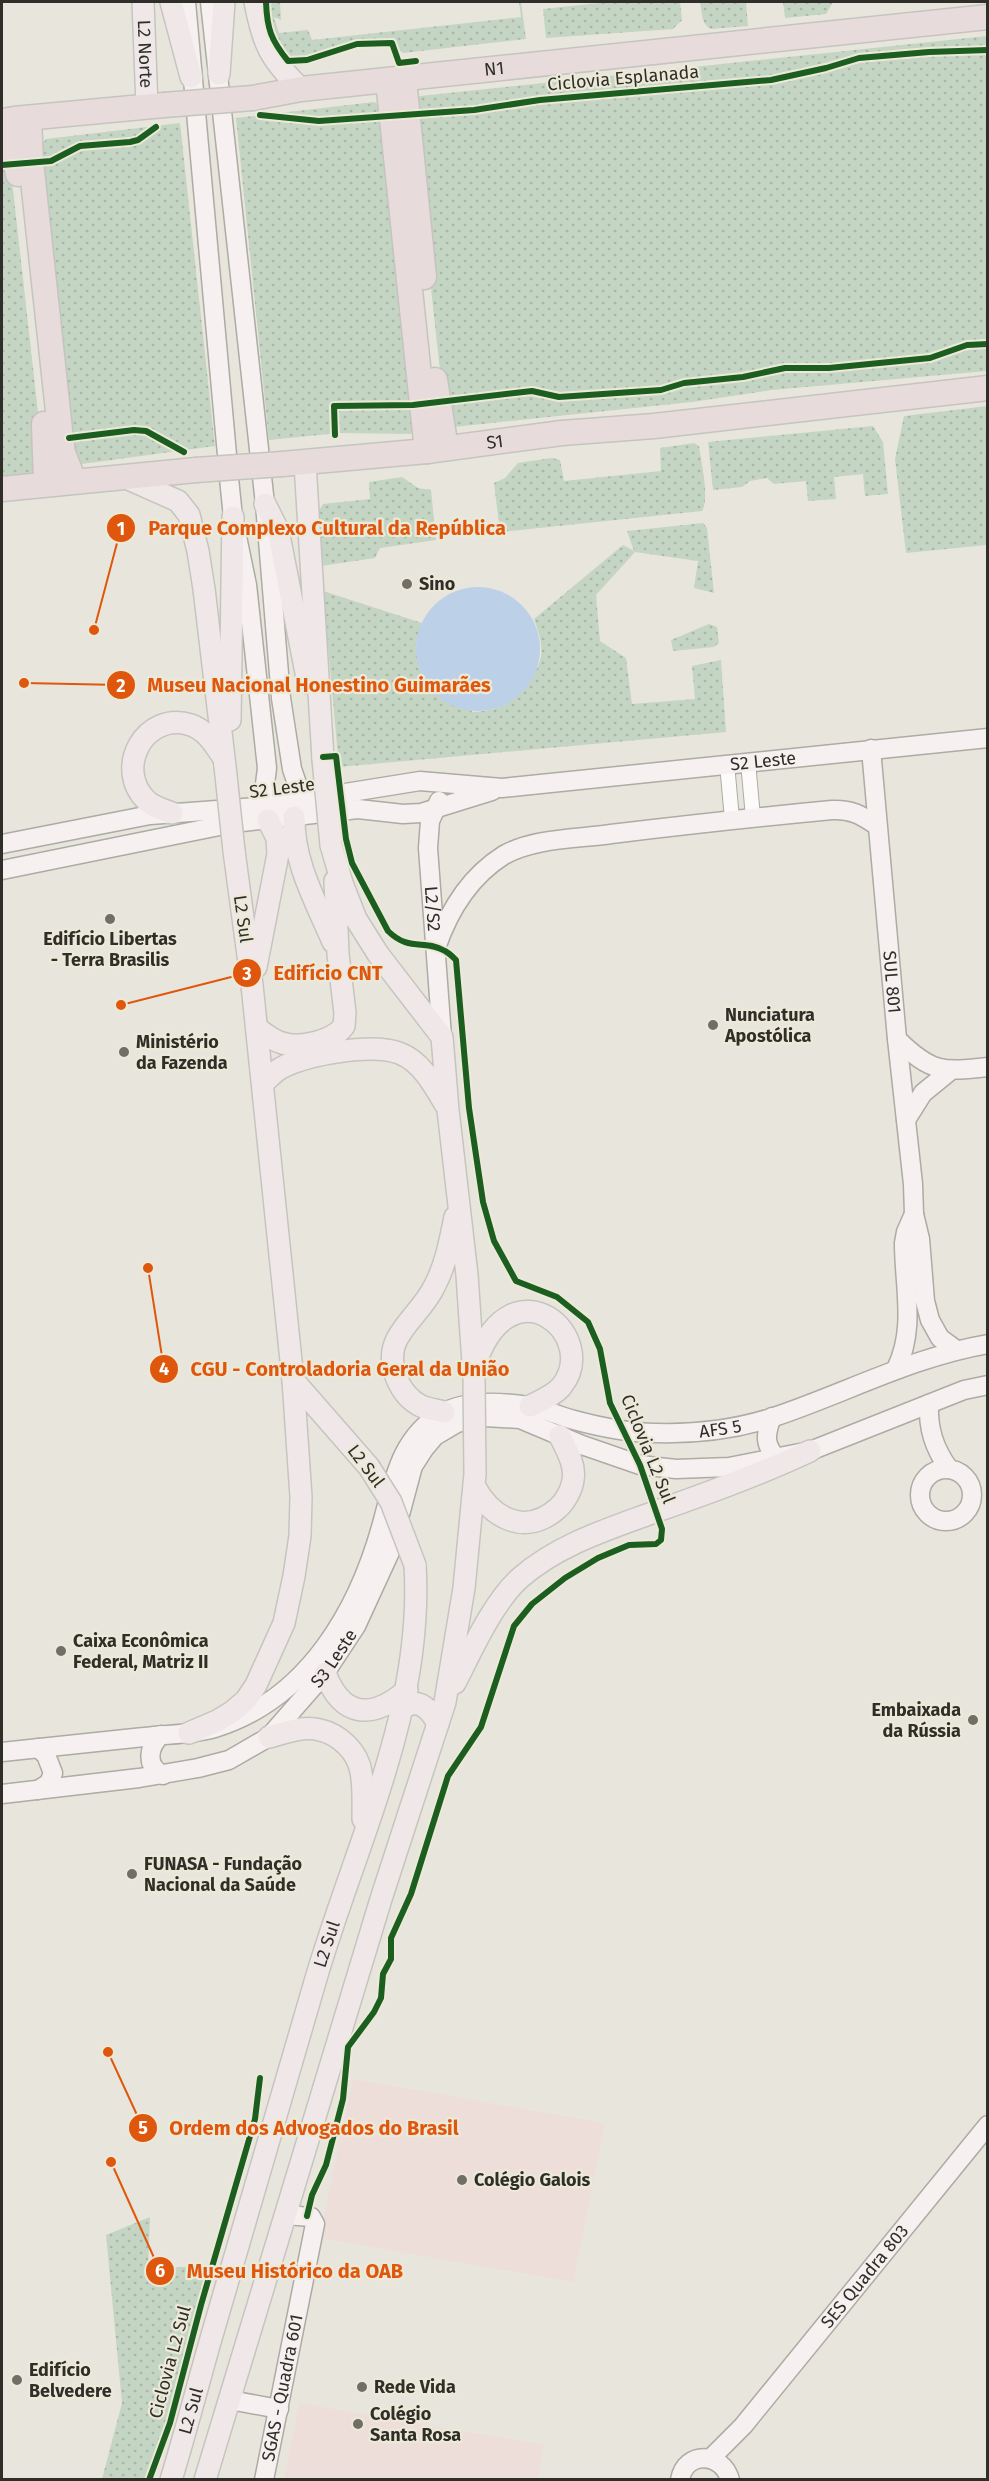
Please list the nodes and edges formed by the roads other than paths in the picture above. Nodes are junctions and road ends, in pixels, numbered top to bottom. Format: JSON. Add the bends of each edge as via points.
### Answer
{"nodes":[{"id":1,"x":143,"y":2,"type":"edge"},
{"id":2,"x":171,"y":2,"type":"edge"},
{"id":3,"x":186,"y":2,"type":"edge"},
{"id":4,"x":210,"y":2,"type":"edge"},
{"id":5,"x":224,"y":2,"type":"edge"},
{"id":6,"x":255,"y":2,"type":"edge"},
{"id":7,"x":987,"y":17,"type":"edge"},
{"id":8,"x":219,"y":74,"type":"junction"},
{"id":9,"x":191,"y":76,"type":"junction"},
{"id":10,"x":396,"y":80,"type":"junction"},
{"id":11,"x":301,"y":88,"type":"junction"},
{"id":12,"x":156,"y":106,"type":"junction"},
{"id":13,"x":13,"y":119,"type":"edge"},
{"id":14,"x":987,"y":388,"type":"edge"},
{"id":15,"x":437,"y":449,"type":"junction"},
{"id":16,"x":293,"y":464,"type":"junction"},
{"id":17,"x":124,"y":477,"type":"junction"},
{"id":18,"x":74,"y":481,"type":"junction"},
{"id":19,"x":46,"y":484,"type":"junction"},
{"id":20,"x":2,"y":489,"type":"edge"},
{"id":21,"x":265,"y":504,"type":"junction"},
{"id":22,"x":233,"y":517,"type":"junction"},
{"id":23,"x":320,"y":727,"type":"junction"},
{"id":24,"x":987,"y":738,"type":"edge"},
{"id":25,"x":871,"y":749,"type":"junction"},
{"id":26,"x":748,"y":762,"type":"junction"},
{"id":27,"x":225,"y":764,"type":"junction"},
{"id":28,"x":727,"y":764,"type":"junction"},
{"id":29,"x":438,"y":782,"type":"junction"},
{"id":30,"x":390,"y":787,"type":"junction"},
{"id":31,"x":502,"y":788,"type":"junction"},
{"id":32,"x":299,"y":809,"type":"junction"},
{"id":33,"x":435,"y":809,"type":"junction"},
{"id":34,"x":391,"y":812,"type":"junction"},
{"id":35,"x":172,"y":813,"type":"junction"},
{"id":36,"x":263,"y":813,"type":"junction"},
{"id":37,"x":753,"y":817,"type":"junction"},
{"id":38,"x":732,"y":819,"type":"junction"},
{"id":39,"x":876,"y":825,"type":"junction"},
{"id":40,"x":39,"y":837,"type":"junction"},
{"id":41,"x":2,"y":844,"type":"edge"},
{"id":42,"x":333,"y":849,"type":"junction"},
{"id":43,"x":38,"y":862,"type":"junction"},
{"id":44,"x":2,"y":870,"type":"edge"},
{"id":45,"x":436,"y":948,"type":"junction"},
{"id":46,"x":338,"y":954,"type":"junction"},
{"id":47,"x":252,"y":985,"type":"junction"},
{"id":48,"x":256,"y":1028,"type":"junction"},
{"id":49,"x":442,"y":1037,"type":"junction"},
{"id":50,"x":897,"y":1039,"type":"junction"},
{"id":51,"x":987,"y":1067,"type":"edge"},
{"id":52,"x":950,"y":1071,"type":"junction"},
{"id":53,"x":263,"y":1083,"type":"junction"},
{"id":54,"x":448,"y":1110,"type":"junction"},
{"id":55,"x":906,"y":1120,"type":"junction"},
{"id":56,"x":459,"y":1195,"type":"junction"},
{"id":57,"x":914,"y":1276,"type":"junction"},
{"id":58,"x":987,"y":1344,"type":"edge"},
{"id":59,"x":955,"y":1349,"type":"junction"},
{"id":60,"x":896,"y":1369,"type":"junction"},
{"id":61,"x":474,"y":1373,"type":"junction"},
{"id":62,"x":293,"y":1380,"type":"junction"},
{"id":63,"x":987,"y":1385,"type":"edge"},
{"id":64,"x":929,"y":1404,"type":"junction"},
{"id":65,"x":530,"y":1406,"type":"junction"},
{"id":66,"x":444,"y":1412,"type":"junction"},
{"id":67,"x":906,"y":1413,"type":"junction"},
{"id":68,"x":772,"y":1417,"type":"junction"},
{"id":69,"x":560,"y":1436,"type":"junction"},
{"id":70,"x":810,"y":1451,"type":"junction"},
{"id":71,"x":777,"y":1459,"type":"junction"},
{"id":72,"x":941,"y":1471,"type":"junction"},
{"id":73,"x":967,"y":1480,"type":"junction"},
{"id":74,"x":475,"y":1481,"type":"junction"},
{"id":75,"x":987,"y":1487,"type":"edge"},
{"id":76,"x":987,"y":1495,"type":"edge"},
{"id":77,"x":968,"y":1509,"type":"junction"},
{"id":78,"x":325,"y":1673,"type":"junction"},
{"id":79,"x":405,"y":1699,"type":"junction"},
{"id":80,"x":445,"y":1701,"type":"junction"},
{"id":81,"x":438,"y":1724,"type":"junction"},
{"id":82,"x":189,"y":1733,"type":"junction"},
{"id":83,"x":161,"y":1735,"type":"junction"},
{"id":84,"x":269,"y":1737,"type":"junction"},
{"id":85,"x":38,"y":1748,"type":"junction"},
{"id":86,"x":2,"y":1752,"type":"edge"},
{"id":87,"x":163,"y":1774,"type":"junction"},
{"id":88,"x":38,"y":1790,"type":"junction"},
{"id":89,"x":2,"y":1794,"type":"edge"},
{"id":90,"x":363,"y":1834,"type":"junction"},
{"id":91,"x":987,"y":2125,"type":"edge"},
{"id":92,"x":286,"y":2215,"type":"junction"},
{"id":93,"x":192,"y":2403,"type":"junction"},
{"id":94,"x":279,"y":2409,"type":"junction"},
{"id":95,"x":227,"y":2410,"type":"junction"},
{"id":96,"x":180,"y":2449,"type":"junction"},
{"id":97,"x":721,"y":2468,"type":"edge"},
{"id":98,"x":208,"y":2470,"type":"edge"},
{"id":99,"x":171,"y":2480,"type":"edge"},
{"id":100,"x":264,"y":2480,"type":"edge"},
{"id":101,"x":680,"y":2480,"type":"edge"}],
"edges":[{"from":1,"to":12,"type":"main road","name":"L2 Norte"},
{"from":2,"to":9,"type":"main road"},
{"from":3,"to":9,"type":"main road"},
{"from":4,"to":8,"type":"main road"},
{"from":5,"to":8,"type":"main road"},
{"from":6,"to":11,"type":"main road","via":[[267,49]]},
{"from":7,"to":10,"type":"highway","name":"N1"},
{"from":8,"to":21,"type":"main road"},
{"from":9,"to":22,"type":"main road"},
{"from":10,"to":11,"type":"highway","name":"N1"},
{"from":10,"to":15,"type":"highway","via":[[438,403]]},
{"from":11,"to":12,"type":"highway","name":"N1","bridge":true,"via":[[253,98]]},
{"from":12,"to":13,"type":"highway","name":"N1"},
{"from":13,"to":18,"type":"highway","via":[[30,162],[61,439]]},
{"from":13,"to":19,"type":"highway","via":[[46,441]]},
{"from":14,"to":15,"type":"highway","name":"S1"},
{"from":15,"to":16,"type":"highway","name":"S1"},
{"from":16,"to":17,"type":"highway","name":"S1","bridge":true},
{"from":16,"to":23,"type":"main road"},
{"from":17,"to":18,"type":"highway","name":"S1"},
{"from":17,"to":27,"type":"main road","name":"L2 Sul","via":[[178,501],[189,515],[201,570]]},
{"from":18,"to":19,"type":"highway","name":"S1"},
{"from":19,"to":20,"type":"highway","name":"S1"},
{"from":21,"to":23,"type":"main road","via":[[278,530],[304,670]]},
{"from":21,"to":32,"type":"main road","via":[[281,698]]},
{"from":22,"to":27,"type":"main road","via":[[231,696]]},
{"from":22,"to":36,"type":"main road","via":[[247,585],[267,768]]},
{"from":23,"to":42,"type":"main road","bridge":true},
{"from":24,"to":25,"type":"main road","name":"S2 Leste"},
{"from":25,"to":26,"type":"main road","name":"S2 Leste"},
{"from":25,"to":39,"type":"main road","name":"SUL 801"},
{"from":26,"to":28,"type":"main road","name":"S2 Leste"},
{"from":26,"to":37,"type":"street"},
{"from":27,"to":35,"type":"main road","via":[[206,734],[191,725],[170,723],[153,730],[136,747],[133,779],[138,792],[149,803]]},
{"from":27,"to":47,"type":"main road","name":"L2 Sul","bridge":true},
{"from":28,"to":31,"type":"main road","name":"S2 Leste"},
{"from":28,"to":38,"type":"street"},
{"from":29,"to":30,"type":"main road","name":"S2 Leste"},
{"from":29,"to":31,"type":"main road","name":"S2 Leste"},
{"from":29,"to":33,"type":"main road","name":"L2/S2","via":[[441,794]]},
{"from":30,"to":32,"type":"main road","name":"S2 Leste"},
{"from":30,"to":34,"type":"main road","via":[[386,797]]},
{"from":31,"to":33,"type":"main road","name":"S2 Leste"},
{"from":32,"to":34,"type":"main road","name":"S2 Leste"},
{"from":32,"to":36,"type":"main road","name":"S2 Leste"},
{"from":32,"to":46,"type":"main road","via":[[294,837],[302,869]]},
{"from":33,"to":34,"type":"main road","name":"S2 Leste","via":[[421,813]]},
{"from":33,"to":45,"type":"main road","name":"L2/S2","via":[[428,848]]},
{"from":35,"to":36,"type":"main road","name":"S2 Leste"},
{"from":35,"to":40,"type":"main road","name":"S2 Leste"},
{"from":36,"to":43,"type":"main road","name":"S2 Leste"},
{"from":36,"to":47,"type":"main road","via":[[277,838],[279,854]]},
{"from":37,"to":38,"type":"main road"},
{"from":37,"to":39,"type":"main road","via":[[846,809]]},
{"from":38,"to":45,"type":"main road","via":[[540,843],[507,854],[483,870],[459,897]]},
{"from":39,"to":50,"type":"main road","name":"SUL 801"},
{"from":40,"to":41,"type":"main road","name":"S2 Leste"},
{"from":40,"to":43,"type":"main road","via":[[31,849]]},
{"from":42,"to":46,"type":"main road"},
{"from":42,"to":49,"type":"main road","via":[[356,919]]},
{"from":43,"to":44,"type":"main road","name":"S2 Leste"},
{"from":45,"to":49,"type":"main road","name":"L2/S2"},
{"from":46,"to":48,"type":"main road","via":[[345,1012],[340,1032],[303,1044],[285,1044]]},
{"from":47,"to":48,"type":"main road","name":"L2 Sul"},
{"from":48,"to":53,"type":"main road","name":"L2 Sul"},
{"from":49,"to":54,"type":"main road","name":"L2 Sul"},
{"from":50,"to":52,"type":"main road","via":[[925,1063]]},
{"from":50,"to":55,"type":"main road","name":"SUL 801"},
{"from":51,"to":52,"type":"main road"},
{"from":52,"to":55,"type":"main road","via":[[923,1094]]},
{"from":53,"to":54,"type":"main road","via":[[298,1061],[380,1048],[414,1061]]},
{"from":53,"to":62,"type":"main road","name":"L2 Sul"},
{"from":54,"to":56,"type":"main road","name":"L2 Sul"},
{"from":55,"to":57,"type":"main road","name":"SUL 801","via":[[914,1214],[904,1243]]},
{"from":56,"to":61,"type":"main road","name":"L2 Sul"},
{"from":56,"to":66,"type":"main road","via":[[440,1275],[396,1341],[392,1357],[397,1379],[407,1395],[422,1406]]},
{"from":57,"to":59,"type":"main road","name":"SUL 801","via":[[940,1338]]},
{"from":57,"to":60,"type":"main road","name":"SUL 801","via":[[904,1352]]},
{"from":58,"to":59,"type":"main road","name":"AFS 5"},
{"from":59,"to":60,"type":"main road","name":"AFS 5"},
{"from":60,"to":68,"type":"main road","name":"AFS 5"},
{"from":61,"to":65,"type":"main road","via":[[484,1340],[497,1324],[518,1312],[549,1317],[566,1338],[571,1352],[570,1367],[559,1389]]},
{"from":61,"to":74,"type":"main road","name":"L2 Sul","bridge":true},
{"from":62,"to":79,"type":"main road","name":"L2 Sul","bridge":true,"via":[[369,1467],[391,1502],[416,1564],[418,1600]]},
{"from":62,"to":82,"type":"main road","via":[[300,1536],[284,1623],[246,1700],[217,1721]]},
{"from":63,"to":64,"type":"main road"},
{"from":64,"to":67,"type":"main road"},
{"from":64,"to":72,"type":"main road","via":[[930,1434]]},
{"from":65,"to":66,"type":"main road","name":"AFS 5","via":[[489,1403]]},
{"from":65,"to":68,"type":"main road","name":"AFS 5","via":[[574,1420],[653,1433],[731,1427]]},
{"from":66,"to":82,"type":"main road","name":"S3 Leste","via":[[420,1430],[400,1459],[369,1571],[330,1641],[304,1674],[273,1700],[235,1720]]},
{"from":67,"to":70,"type":"main road"},
{"from":67,"to":72,"type":"main road","via":[[921,1428]]},
{"from":68,"to":71,"type":"main road","via":[[766,1444]]},
{"from":69,"to":71,"type":"main road","via":[[640,1465],[676,1469],[729,1467]]},
{"from":69,"to":74,"type":"main road","via":[[573,1465],[574,1479],[561,1505],[549,1516],[531,1523],[511,1521],[483,1502]]},
{"from":69,"to":78,"type":"main road","name":"S3 Leste","via":[[520,1419],[485,1417],[457,1424],[435,1436],[413,1466],[390,1552],[378,1579],[356,1626]]},
{"from":70,"to":71,"type":"main road"},
{"from":70,"to":80,"type":"main road","via":[[728,1486],[605,1529],[559,1551],[520,1578],[493,1613]]},
{"from":72,"to":73,"type":"main road","via":[[959,1472]]},
{"from":72,"to":77,"type":"main road","via":[[923,1482],[922,1507],[935,1519],[950,1521]]},
{"from":73,"to":75,"type":"main road"},
{"from":73,"to":77,"type":"main road","via":[[972,1492]]},
{"from":74,"to":80,"type":"main road","name":"L2 Sul","via":[[463,1599]]},
{"from":76,"to":77,"type":"main road"},
{"from":78,"to":79,"type":"main road","via":[[339,1700],[358,1711]]},
{"from":78,"to":84,"type":"main road","name":"S3 Leste"},
{"from":79,"to":81,"type":"main road","via":[[429,1709]]},
{"from":79,"to":90,"type":"main road","name":"L2 Sul"},
{"from":80,"to":81,"type":"main road","name":"L2 Sul"},
{"from":81,"to":92,"type":"main road","name":"L2 Sul"},
{"from":82,"to":83,"type":"main road","name":"S3 Leste"},
{"from":83,"to":85,"type":"main road","name":"S3 Leste"},
{"from":83,"to":87,"type":"main road","via":[[150,1748],[150,1757],[153,1767]]},
{"from":84,"to":87,"type":"main road","name":"S3 Leste","via":[[229,1760]]},
{"from":84,"to":90,"type":"main road","via":[[320,1729],[342,1741],[361,1770]]},
{"from":85,"to":86,"type":"main road","name":"S3 Leste"},
{"from":85,"to":88,"type":"main road","via":[[46,1755],[53,1773],[49,1783]]},
{"from":87,"to":88,"type":"main road","name":"S3 Leste"},
{"from":88,"to":89,"type":"main road","name":"S3 Leste"},
{"from":90,"to":93,"type":"main road","name":"L2 Sul","via":[[318,1972]]},
{"from":91,"to":97,"type":"main road","name":"SES Quadra 803","via":[[743,2426]]},
{"from":92,"to":94,"type":"main road","name":"SGAS - Quadra 601","via":[[311,2217],[315,2224]]},
{"from":92,"to":95,"type":"main road","name":"L2 Sul"},
{"from":93,"to":95,"type":"main road","via":[[205,2422]]},
{"from":93,"to":96,"type":"main road","name":"L2 Sul"},
{"from":94,"to":95,"type":"main road"},
{"from":94,"to":100,"type":"main road","name":"SGAS - Quadra 601"},
{"from":95,"to":98,"type":"main road","name":"L2 Sul"},
{"from":96,"to":98,"type":"main road","via":[[198,2444],[203,2447]]},
{"from":96,"to":99,"type":"main road","name":"L2 Sul"},
{"from":97,"to":101,"type":"main road","via":[[698,2458],[688,2464]]}]}
